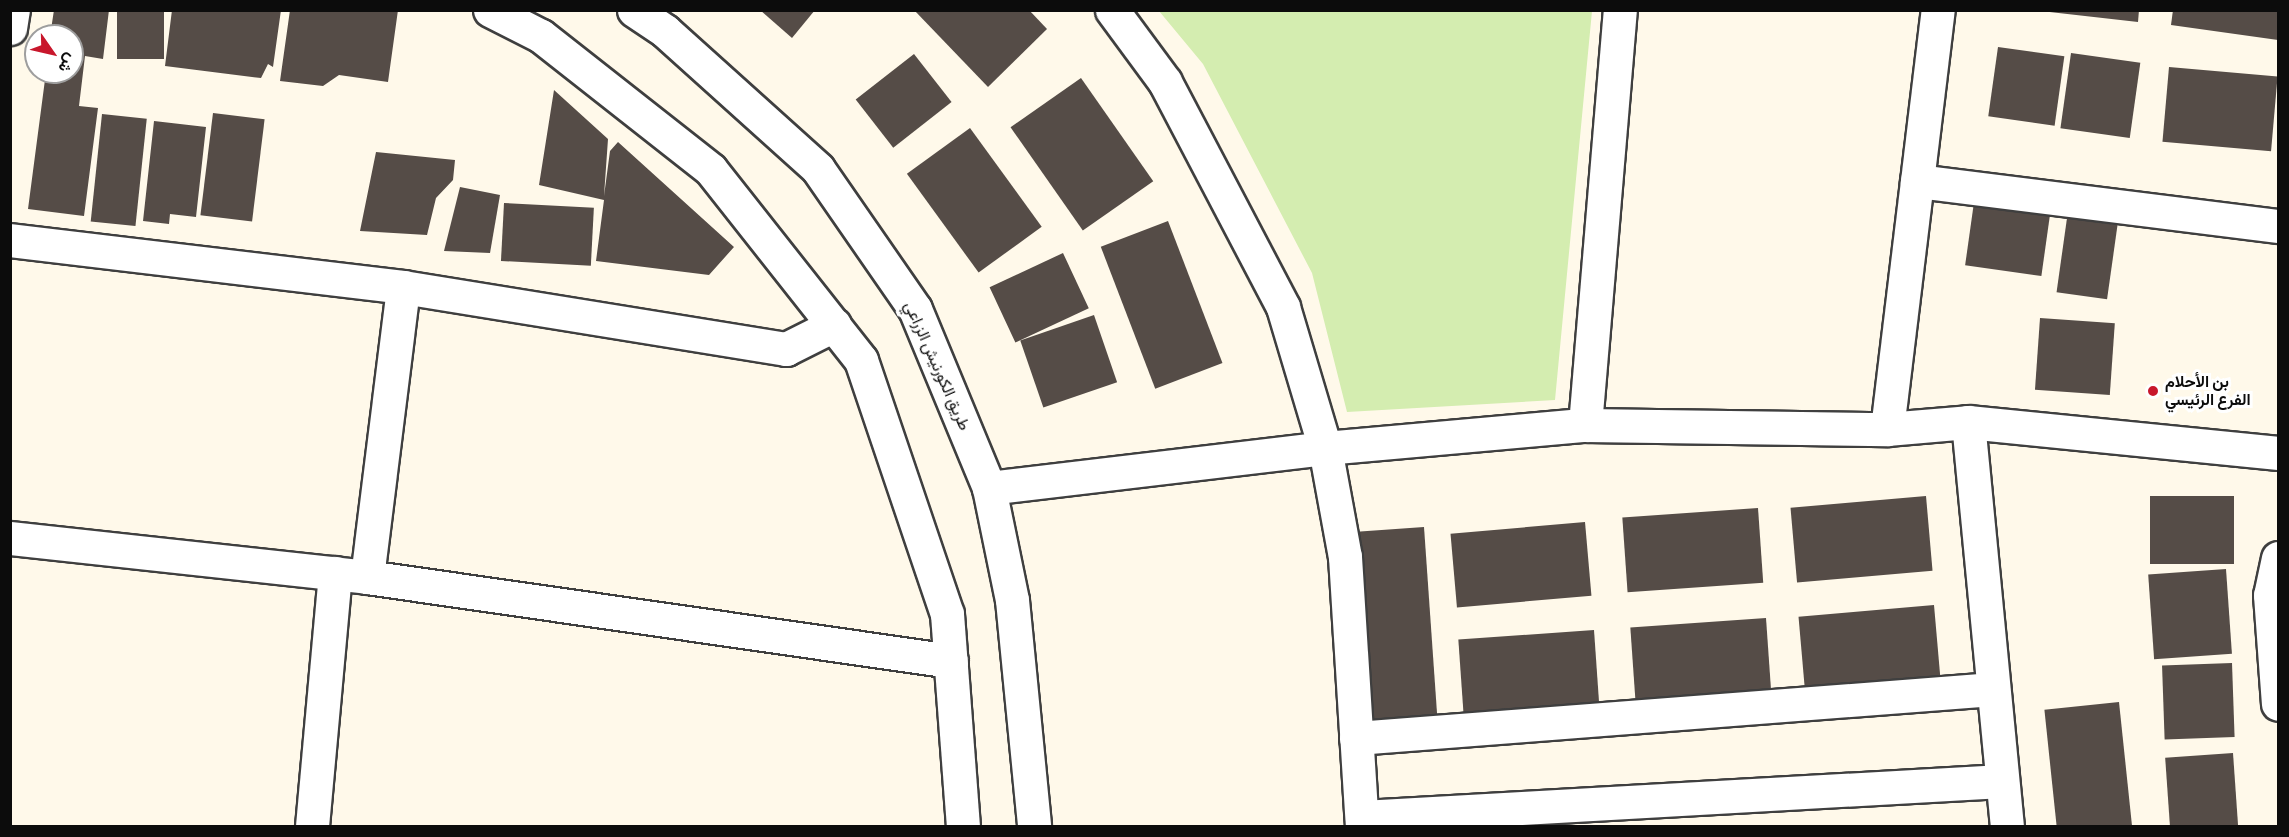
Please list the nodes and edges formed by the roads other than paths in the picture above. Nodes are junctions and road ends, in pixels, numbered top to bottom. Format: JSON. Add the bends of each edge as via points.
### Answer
{"nodes":[{"id":1,"x":13,"y":10,"type":"edge"},
{"id":2,"x":490,"y":10,"type":"edge"},
{"id":3,"x":634,"y":10,"type":"edge"},
{"id":4,"x":1112,"y":10,"type":"edge"},
{"id":5,"x":1620,"y":10,"type":"edge"},
{"id":6,"x":1938,"y":10,"type":"edge"},
{"id":7,"x":10,"y":28,"type":"edge"},
{"id":8,"x":1917,"y":181,"type":"junction"},
{"id":9,"x":2278,"y":226,"type":"edge"},
{"id":10,"x":10,"y":240,"type":"edge"},
{"id":11,"x":403,"y":287,"type":"junction"},
{"id":12,"x":834,"y":326,"type":"junction"},
{"id":13,"x":1968,"y":422,"type":"junction"},
{"id":14,"x":1585,"y":425,"type":"junction"},
{"id":15,"x":1887,"y":429,"type":"junction"},
{"id":16,"x":1325,"y":448,"type":"junction"},
{"id":17,"x":2278,"y":453,"type":"edge"},
{"id":18,"x":989,"y":488,"type":"junction"},
{"id":19,"x":10,"y":538,"type":"edge"},
{"id":20,"x":2278,"y":558,"type":"edge"},
{"id":21,"x":335,"y":573,"type":"junction"},
{"id":22,"x":367,"y":577,"type":"junction"},
{"id":23,"x":951,"y":662,"type":"junction"},
{"id":24,"x":1993,"y":689,"type":"junction"},
{"id":25,"x":2278,"y":704,"type":"edge"},
{"id":26,"x":1356,"y":738,"type":"junction"},
{"id":27,"x":2002,"y":781,"type":"junction"},
{"id":28,"x":1362,"y":822,"type":"edge"},
{"id":29,"x":312,"y":826,"type":"edge"},
{"id":30,"x":963,"y":826,"type":"edge"},
{"id":31,"x":1034,"y":826,"type":"edge"},
{"id":32,"x":2007,"y":826,"type":"edge"}],
"edges":[{"from":1,"to":7,"type":"street"},
{"from":2,"to":12,"type":"street","via":[[541,36],[711,170]]},
{"from":3,"to":18,"type":"street","name":"طريق الكورنيش الزراعي","via":[[665,31],[818,169],[915,309]]},
{"from":4,"to":16,"type":"street","via":[[1165,82],[1283,307]]},
{"from":5,"to":14,"type":"street"},
{"from":6,"to":8,"type":"street"},
{"from":8,"to":9,"type":"street"},
{"from":8,"to":15,"type":"street"},
{"from":10,"to":11,"type":"street"},
{"from":11,"to":12,"type":"street","via":[[786,349]]},
{"from":11,"to":22,"type":"street"},
{"from":12,"to":23,"type":"street","via":[[861,360],[947,614]]},
{"from":13,"to":15,"type":"street"},
{"from":13,"to":17,"type":"street"},
{"from":13,"to":24,"type":"street"},
{"from":14,"to":15,"type":"street"},
{"from":14,"to":16,"type":"street"},
{"from":16,"to":18,"type":"street"},
{"from":16,"to":26,"type":"street","via":[[1345,557]]},
{"from":18,"to":31,"type":"street","name":"طريق الكورنيش الزراعي","via":[[1012,600]]},
{"from":19,"to":21,"type":"street"},
{"from":20,"to":25,"type":"street","via":[[2270,595]]},
{"from":21,"to":22,"type":"street"},
{"from":21,"to":29,"type":"street"},
{"from":22,"to":23,"type":"street"},
{"from":23,"to":30,"type":"street"},
{"from":24,"to":26,"type":"street"},
{"from":24,"to":27,"type":"street"},
{"from":26,"to":28,"type":"street"},
{"from":27,"to":28,"type":"street"},
{"from":27,"to":32,"type":"street"}]}
